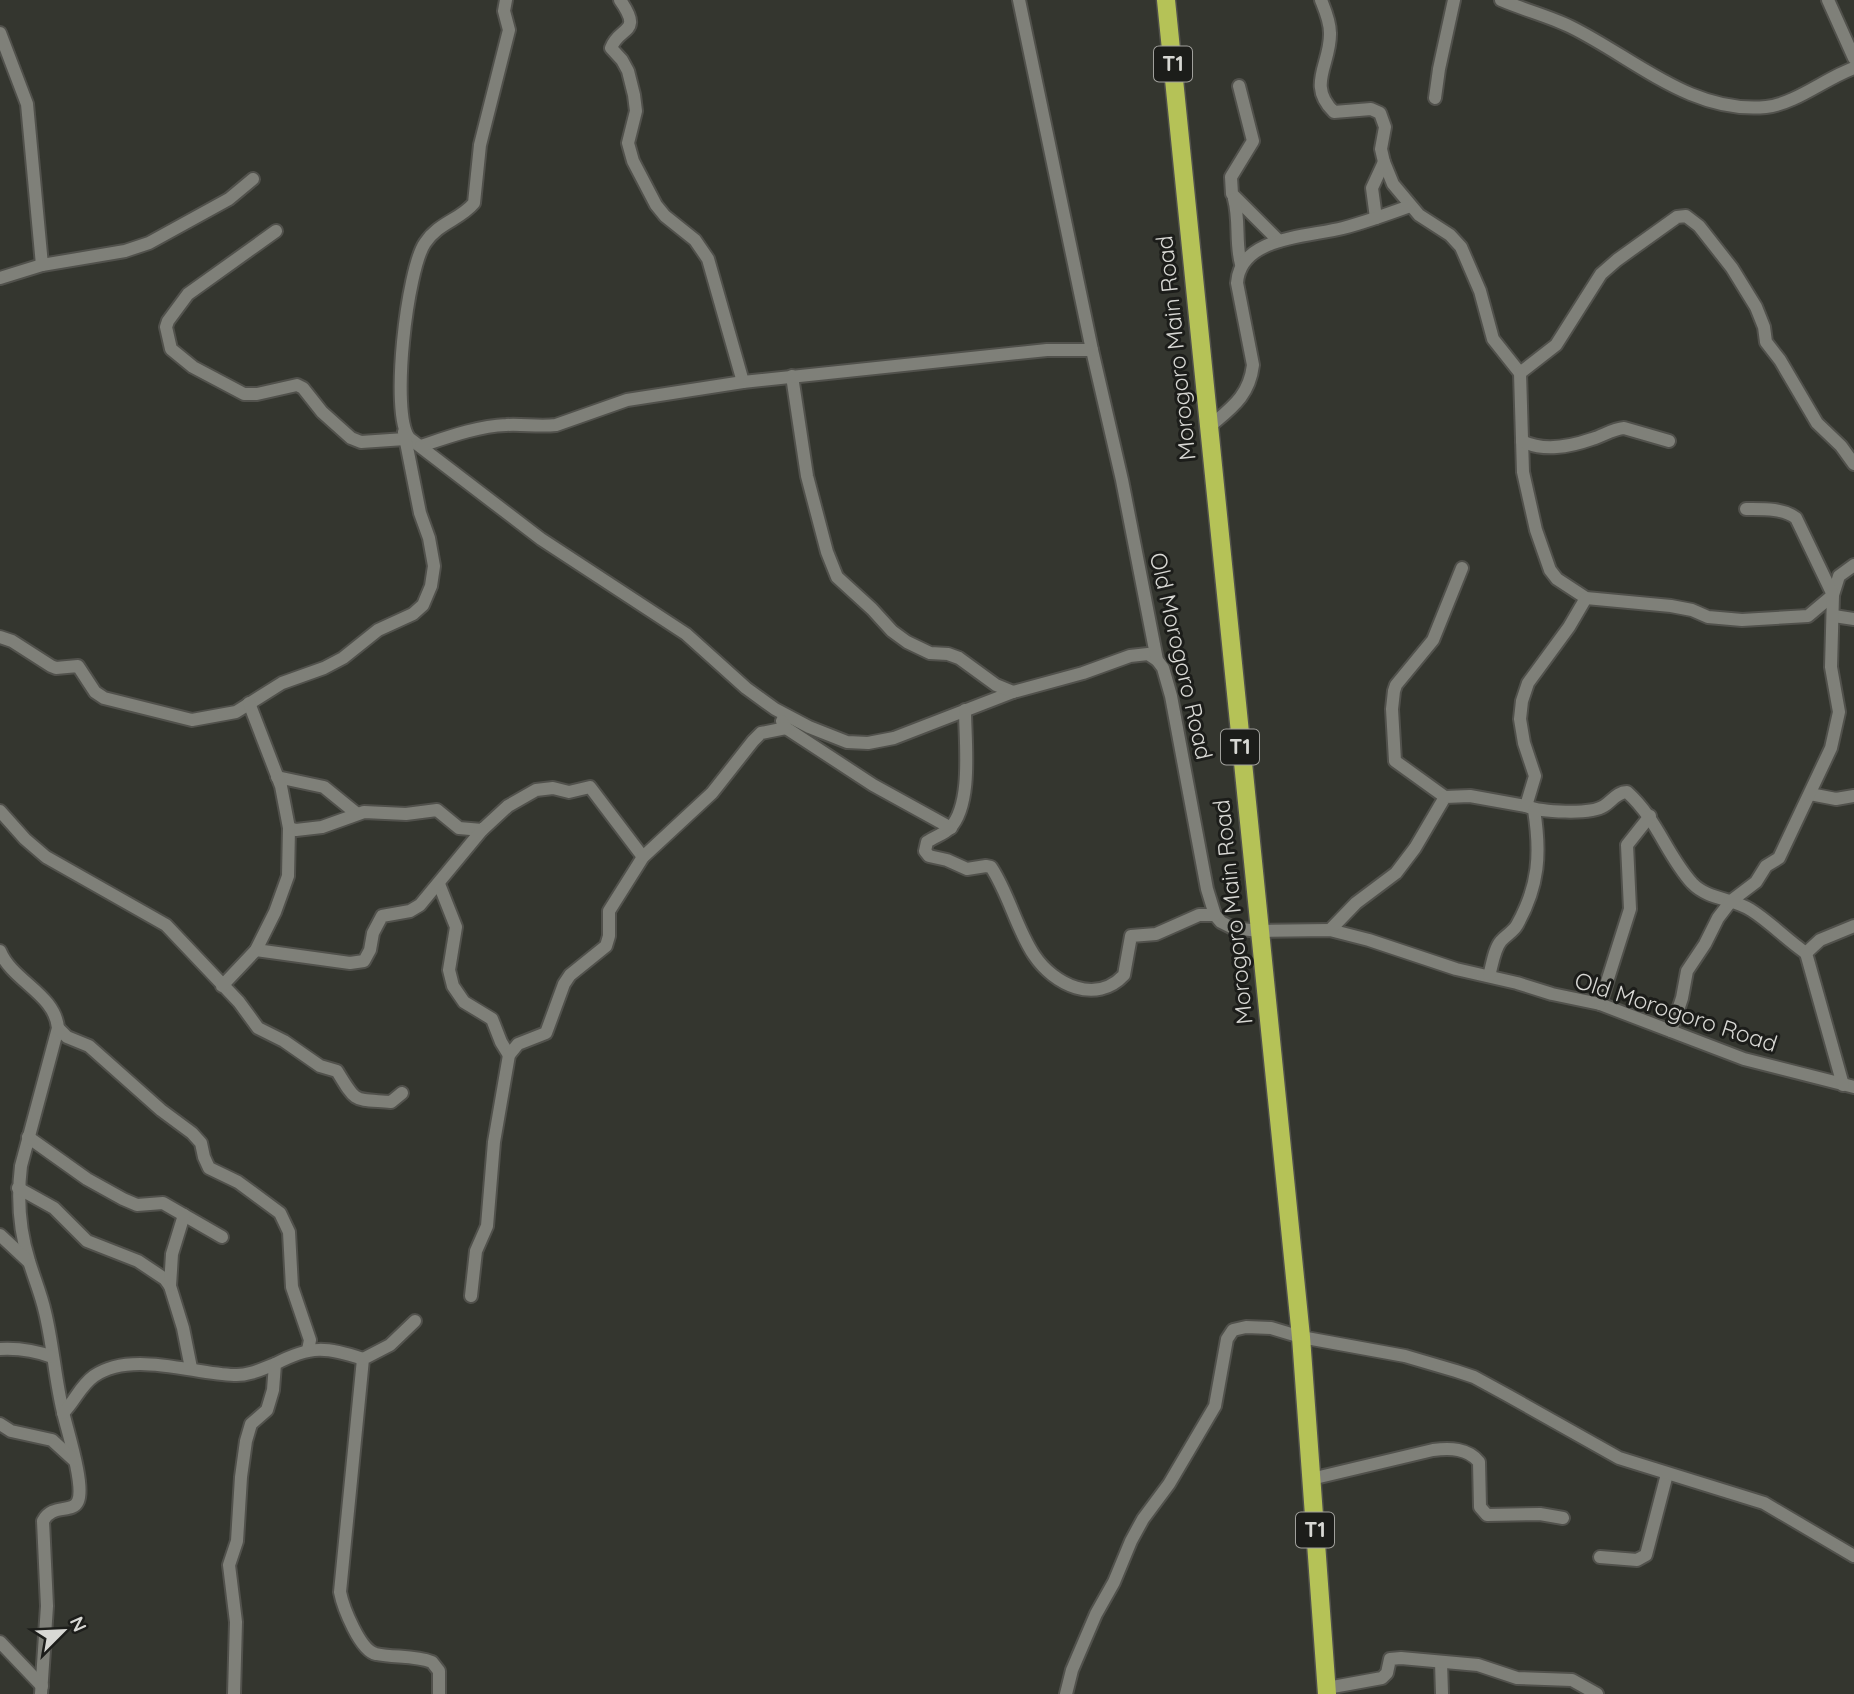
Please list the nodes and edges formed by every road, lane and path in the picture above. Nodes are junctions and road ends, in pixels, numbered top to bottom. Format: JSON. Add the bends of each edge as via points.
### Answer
{"nodes":[{"id":1,"x":506,"y":0,"type":"edge"},
{"id":2,"x":620,"y":0,"type":"edge"},
{"id":3,"x":1019,"y":0,"type":"edge"},
{"id":4,"x":1166,"y":0,"type":"edge"},
{"id":5,"x":1321,"y":0,"type":"edge"},
{"id":6,"x":1454,"y":0,"type":"edge"},
{"id":7,"x":1501,"y":0,"type":"edge"},
{"id":8,"x":1828,"y":0,"type":"edge"},
{"id":9,"x":0,"y":33,"type":"edge"},
{"id":10,"x":1854,"y":58,"type":"edge"},
{"id":11,"x":1854,"y":68,"type":"edge"},
{"id":12,"x":1239,"y":86,"type":"dead end"},
{"id":13,"x":1435,"y":98,"type":"dead end"},
{"id":14,"x":1384,"y":162,"type":"junction"},
{"id":15,"x":253,"y":179,"type":"dead end"},
{"id":16,"x":1234,"y":199,"type":"junction"},
{"id":17,"x":1410,"y":206,"type":"junction"},
{"id":18,"x":1377,"y":218,"type":"junction"},
{"id":19,"x":276,"y":232,"type":"dead end"},
{"id":20,"x":1278,"y":240,"type":"junction"},
{"id":21,"x":1241,"y":264,"type":"junction"},
{"id":22,"x":42,"y":265,"type":"junction"},
{"id":23,"x":0,"y":278,"type":"edge"},
{"id":24,"x":1092,"y":350,"type":"junction"},
{"id":25,"x":1520,"y":373,"type":"junction"},
{"id":26,"x":792,"y":376,"type":"junction"},
{"id":27,"x":743,"y":382,"type":"junction"},
{"id":28,"x":1208,"y":428,"type":"junction"},
{"id":29,"x":405,"y":435,"type":"junction"},
{"id":30,"x":1522,"y":441,"type":"junction"},
{"id":31,"x":1669,"y":442,"type":"dead end"},
{"id":32,"x":421,"y":446,"type":"junction"},
{"id":33,"x":1854,"y":464,"type":"edge"},
{"id":34,"x":1746,"y":509,"type":"dead end"},
{"id":35,"x":1854,"y":565,"type":"edge"},
{"id":36,"x":1462,"y":568,"type":"dead end"},
{"id":37,"x":1833,"y":595,"type":"junction"},
{"id":38,"x":1586,"y":598,"type":"junction"},
{"id":39,"x":1834,"y":616,"type":"junction"},
{"id":40,"x":1854,"y":619,"type":"edge"},
{"id":41,"x":0,"y":637,"type":"edge"},
{"id":42,"x":1157,"y":660,"type":"junction"},
{"id":43,"x":1013,"y":692,"type":"junction"},
{"id":44,"x":249,"y":704,"type":"junction"},
{"id":45,"x":775,"y":709,"type":"junction"},
{"id":46,"x":965,"y":710,"type":"junction"},
{"id":47,"x":786,"y":728,"type":"junction"},
{"id":48,"x":277,"y":777,"type":"junction"},
{"id":49,"x":1810,"y":794,"type":"junction"},
{"id":50,"x":1854,"y":796,"type":"edge"},
{"id":51,"x":1445,"y":797,"type":"junction"},
{"id":52,"x":1530,"y":808,"type":"junction"},
{"id":53,"x":0,"y":811,"type":"edge"},
{"id":54,"x":356,"y":813,"type":"junction"},
{"id":55,"x":1650,"y":816,"type":"junction"},
{"id":56,"x":289,"y":828,"type":"junction"},
{"id":57,"x":951,"y":828,"type":"junction"},
{"id":58,"x":482,"y":830,"type":"junction"},
{"id":59,"x":643,"y":858,"type":"junction"},
{"id":60,"x":439,"y":884,"type":"junction"},
{"id":61,"x":1731,"y":901,"type":"junction"},
{"id":62,"x":1216,"y":915,"type":"junction"},
{"id":63,"x":1854,"y":926,"type":"edge"},
{"id":64,"x":1330,"y":930,"type":"junction"},
{"id":65,"x":1259,"y":931,"type":"junction"},
{"id":66,"x":256,"y":950,"type":"junction"},
{"id":67,"x":0,"y":951,"type":"edge"},
{"id":68,"x":1806,"y":953,"type":"junction"},
{"id":69,"x":1489,"y":976,"type":"junction"},
{"id":70,"x":222,"y":986,"type":"junction"},
{"id":71,"x":1600,"y":1004,"type":"junction"},
{"id":72,"x":58,"y":1028,"type":"junction"},
{"id":73,"x":1671,"y":1031,"type":"junction"},
{"id":74,"x":509,"y":1055,"type":"junction"},
{"id":75,"x":1849,"y":1086,"type":"edge"},
{"id":76,"x":402,"y":1093,"type":"dead end"},
{"id":77,"x":28,"y":1137,"type":"junction"},
{"id":78,"x":18,"y":1188,"type":"junction"},
{"id":79,"x":184,"y":1215,"type":"junction"},
{"id":80,"x":0,"y":1235,"type":"edge"},
{"id":81,"x":222,"y":1237,"type":"dead end"},
{"id":82,"x":29,"y":1262,"type":"junction"},
{"id":83,"x":170,"y":1286,"type":"junction"},
{"id":84,"x":471,"y":1296,"type":"dead end"},
{"id":85,"x":415,"y":1321,"type":"dead end"},
{"id":86,"x":1301,"y":1337,"type":"junction"},
{"id":87,"x":0,"y":1349,"type":"edge"},
{"id":88,"x":308,"y":1350,"type":"junction"},
{"id":89,"x":52,"y":1357,"type":"junction"},
{"id":90,"x":363,"y":1359,"type":"junction"},
{"id":91,"x":275,"y":1364,"type":"junction"},
{"id":92,"x":191,"y":1368,"type":"junction"},
{"id":93,"x":63,"y":1413,"type":"junction"},
{"id":94,"x":0,"y":1424,"type":"edge"},
{"id":95,"x":75,"y":1461,"type":"junction"},
{"id":96,"x":1667,"y":1474,"type":"junction"},
{"id":97,"x":1311,"y":1479,"type":"junction"},
{"id":98,"x":1563,"y":1518,"type":"dead end"},
{"id":99,"x":1854,"y":1556,"type":"edge"},
{"id":100,"x":1600,"y":1557,"type":"dead end"},
{"id":101,"x":0,"y":1642,"type":"edge"},
{"id":102,"x":1441,"y":1662,"type":"junction"},
{"id":103,"x":41,"y":1690,"type":"edge"},
{"id":104,"x":1327,"y":1691,"type":"edge"},
{"id":105,"x":234,"y":1694,"type":"edge"},
{"id":106,"x":439,"y":1694,"type":"edge"},
{"id":107,"x":1066,"y":1694,"type":"edge"},
{"id":108,"x":1442,"y":1694,"type":"edge"},
{"id":109,"x":1597,"y":1694,"type":"edge"}],
"edges":[{"from":1,"to":29,"type":"street","via":[[509,30],[480,145],[474,203],[433,233],[422,247],[411,293],[401,354]]},
{"from":2,"to":27,"type":"street","via":[[630,22],[611,48],[622,60],[634,95],[636,111],[628,143],[633,161],[656,205],[695,240],[708,259]]},
{"from":3,"to":24,"type":"street","name":"Old Morogoro Road"},
{"from":4,"to":28,"type":"highway","name":"Morogoro Main Road","number":"T1"},
{"from":5,"to":14,"type":"street","via":[[1330,32],[1318,86],[1334,112],[1371,109],[1380,113],[1385,127]]},
{"from":6,"to":13,"type":"street"},
{"from":7,"to":11,"type":"street","via":[[1569,26],[1681,92],[1722,104],[1777,104]]},
{"from":8,"to":10,"type":"street"},
{"from":9,"to":22,"type":"street","via":[[27,104]]},
{"from":12,"to":16,"type":"street","via":[[1253,141],[1231,177]]},
{"from":14,"to":17,"type":"street"},
{"from":14,"to":18,"type":"street","via":[[1372,188]]},
{"from":15,"to":22,"type":"street","via":[[229,198],[149,243]]},
{"from":16,"to":20,"type":"street"},
{"from":16,"to":21,"type":"street"},
{"from":17,"to":18,"type":"street"},
{"from":17,"to":25,"type":"street","via":[[1461,247],[1493,339]]},
{"from":18,"to":20,"type":"street"},
{"from":19,"to":29,"type":"street","via":[[188,294],[166,327],[171,349],[193,367],[244,394],[297,385],[351,438],[361,442]]},
{"from":20,"to":21,"type":"street"},
{"from":21,"to":28,"type":"street","via":[[1237,283],[1253,365],[1251,379],[1246,392]]},
{"from":22,"to":23,"type":"street"},
{"from":24,"to":26,"type":"street","via":[[1047,350]]},
{"from":24,"to":42,"type":"street","name":"Old Morogoro Road"},
{"from":25,"to":30,"type":"street"},
{"from":25,"to":33,"type":"street","via":[[1556,345],[1601,274],[1677,216],[1686,216],[1732,268],[1756,307],[1769,347],[1817,423]]},
{"from":26,"to":27,"type":"street"},
{"from":26,"to":43,"type":"street","via":[[807,475],[836,577],[906,642],[930,653],[959,658]]},
{"from":27,"to":32,"type":"street","via":[[627,400],[556,425],[504,425]]},
{"from":28,"to":65,"type":"highway","name":"Morogoro Main Road","number":"T1"},
{"from":29,"to":32,"type":"street"},
{"from":29,"to":44,"type":"street","via":[[434,566],[423,605],[342,658],[282,683]]},
{"from":30,"to":31,"type":"street","via":[[1543,449],[1624,428]]},
{"from":30,"to":38,"type":"street","via":[[1523,472],[1543,553],[1558,579]]},
{"from":32,"to":45,"type":"street","via":[[541,539],[686,634]]},
{"from":34,"to":37,"type":"street","via":[[1770,509],[1796,518]]},
{"from":35,"to":37,"type":"street","via":[[1839,576]]},
{"from":36,"to":51,"type":"street","via":[[1433,640],[1396,685],[1392,701],[1395,761]]},
{"from":37,"to":38,"type":"street","via":[[1808,616],[1742,621],[1671,606]]},
{"from":37,"to":39,"type":"street"},
{"from":38,"to":52,"type":"street","via":[[1524,693],[1520,719],[1535,776]]},
{"from":39,"to":40,"type":"street"},
{"from":39,"to":49,"type":"street","via":[[1831,667],[1839,712],[1830,748]]},
{"from":41,"to":44,"type":"street","via":[[56,668],[78,666],[96,692],[108,700],[192,720],[236,712]]},
{"from":42,"to":43,"type":"street","via":[[1148,654],[1130,656]]},
{"from":42,"to":62,"type":"street","name":"Old Morogoro Road","via":[[1171,696],[1207,889]]},
{"from":43,"to":46,"type":"street"},
{"from":44,"to":48,"type":"street"},
{"from":45,"to":46,"type":"street","via":[[828,735],[860,744],[894,738]]},
{"from":45,"to":47,"type":"street"},
{"from":46,"to":57,"type":"street","via":[[964,792]]},
{"from":47,"to":57,"type":"street","via":[[873,785]]},
{"from":47,"to":59,"type":"street","via":[[761,733],[712,793]]},
{"from":48,"to":54,"type":"street","via":[[324,787]]},
{"from":48,"to":56,"type":"street"},
{"from":49,"to":50,"type":"street","via":[[1836,799]]},
{"from":49,"to":61,"type":"street","via":[[1777,861]]},
{"from":51,"to":52,"type":"street","via":[[1470,796]]},
{"from":51,"to":64,"type":"street","via":[[1396,873]]},
{"from":52,"to":55,"type":"street","via":[[1552,812],[1599,809],[1624,791]]},
{"from":52,"to":69,"type":"street","via":[[1537,832],[1538,869],[1530,897],[1517,924],[1500,942]]},
{"from":53,"to":70,"type":"street","via":[[58,865],[166,925]]},
{"from":54,"to":56,"type":"street","via":[[322,827]]},
{"from":54,"to":58,"type":"street","via":[[437,810],[459,828]]},
{"from":55,"to":61,"type":"street","via":[[1693,884]]},
{"from":55,"to":71,"type":"street","via":[[1628,845],[1630,909]]},
{"from":56,"to":66,"type":"street","via":[[288,876]]},
{"from":57,"to":62,"type":"street","via":[[927,842],[926,854],[967,869],[991,867],[1037,958],[1060,980],[1084,991],[1107,988],[1125,975],[1131,936],[1156,934],[1199,915]]},
{"from":58,"to":59,"type":"street","via":[[508,806],[536,790],[569,792],[590,787]]},
{"from":58,"to":60,"type":"street"},
{"from":59,"to":74,"type":"street","via":[[609,911],[606,946],[570,975],[546,1033],[519,1044]]},
{"from":60,"to":66,"type":"street","via":[[415,909],[382,916],[364,961]]},
{"from":60,"to":74,"type":"street","via":[[456,927],[449,970],[453,986],[464,1002],[494,1022]]},
{"from":61,"to":68,"type":"street","via":[[1750,909]]},
{"from":61,"to":73,"type":"street","via":[[1687,971]]},
{"from":62,"to":65,"type":"street","name":"Old Morogoro Road","via":[[1233,928]]},
{"from":63,"to":68,"type":"street","via":[[1827,937]]},
{"from":64,"to":65,"type":"street","name":"Old Morogoro Road"},
{"from":64,"to":69,"type":"street","name":"Old Morogoro Road"},
{"from":65,"to":86,"type":"highway","name":"Morogoro Main Road","number":"T1"},
{"from":66,"to":70,"type":"street"},
{"from":67,"to":72,"type":"street","via":[[55,1013]]},
{"from":68,"to":75,"type":"street"},
{"from":69,"to":71,"type":"street","name":"Old Morogoro Road"},
{"from":70,"to":76,"type":"street","via":[[258,1028],[320,1066],[337,1071],[352,1096],[391,1102]]},
{"from":71,"to":73,"type":"street","name":"Old Morogoro Road"},
{"from":72,"to":77,"type":"street"},
{"from":72,"to":88,"type":"street","via":[[89,1046],[192,1133],[201,1143],[209,1168],[239,1182],[280,1213],[289,1232],[292,1286],[310,1340]]},
{"from":73,"to":75,"type":"street","name":"Old Morogoro Road","via":[[1744,1059]]},
{"from":74,"to":84,"type":"street","via":[[494,1142],[487,1227],[476,1251]]},
{"from":77,"to":78,"type":"street"},
{"from":77,"to":79,"type":"street","via":[[123,1199],[137,1205],[163,1203]]},
{"from":78,"to":82,"type":"street"},
{"from":78,"to":83,"type":"street","via":[[54,1208],[87,1241],[138,1261],[158,1272]]},
{"from":79,"to":81,"type":"street"},
{"from":79,"to":83,"type":"street","via":[[172,1254]]},
{"from":80,"to":82,"type":"street"},
{"from":82,"to":89,"type":"street","via":[[46,1312]]},
{"from":83,"to":92,"type":"street"},
{"from":85,"to":90,"type":"street","via":[[390,1345]]},
{"from":86,"to":96,"type":"street","via":[[1405,1356],[1475,1377],[1619,1458]]},
{"from":86,"to":97,"type":"highway","name":"Morogoro Main Road","number":"T1"},
{"from":86,"to":107,"type":"street","via":[[1246,1327],[1233,1330],[1227,1339],[1216,1406],[1130,1541],[1072,1670]]},
{"from":87,"to":89,"type":"street","via":[[35,1350]]},
{"from":88,"to":90,"type":"street","via":[[338,1350]]},
{"from":88,"to":91,"type":"street"},
{"from":89,"to":93,"type":"street"},
{"from":90,"to":106,"type":"street","via":[[341,1599],[366,1649],[432,1662],[439,1671]]},
{"from":91,"to":92,"type":"street","via":[[232,1376]]},
{"from":91,"to":105,"type":"street","via":[[267,1410],[251,1424],[246,1441],[237,1541],[229,1565],[236,1622]]},
{"from":92,"to":93,"type":"street","via":[[144,1365],[104,1370],[80,1387]]},
{"from":93,"to":95,"type":"street"},
{"from":94,"to":95,"type":"street","via":[[10,1431],[52,1440]]},
{"from":95,"to":103,"type":"street","via":[[78,1502],[50,1511],[42,1528],[47,1606]]},
{"from":96,"to":99,"type":"street","via":[[1764,1503]]},
{"from":96,"to":100,"type":"street","via":[[1646,1555],[1637,1560]]},
{"from":97,"to":98,"type":"street","via":[[1451,1449],[1479,1462],[1480,1507],[1487,1515]]},
{"from":97,"to":104,"type":"highway","name":"Morogoro Main Road","number":"T1"},
{"from":101,"to":103,"type":"street"},
{"from":102,"to":104,"type":"street","via":[[1392,1658],[1382,1678]]},
{"from":102,"to":108,"type":"street"},
{"from":102,"to":109,"type":"street","via":[[1478,1665],[1517,1678],[1573,1680]]}]}
